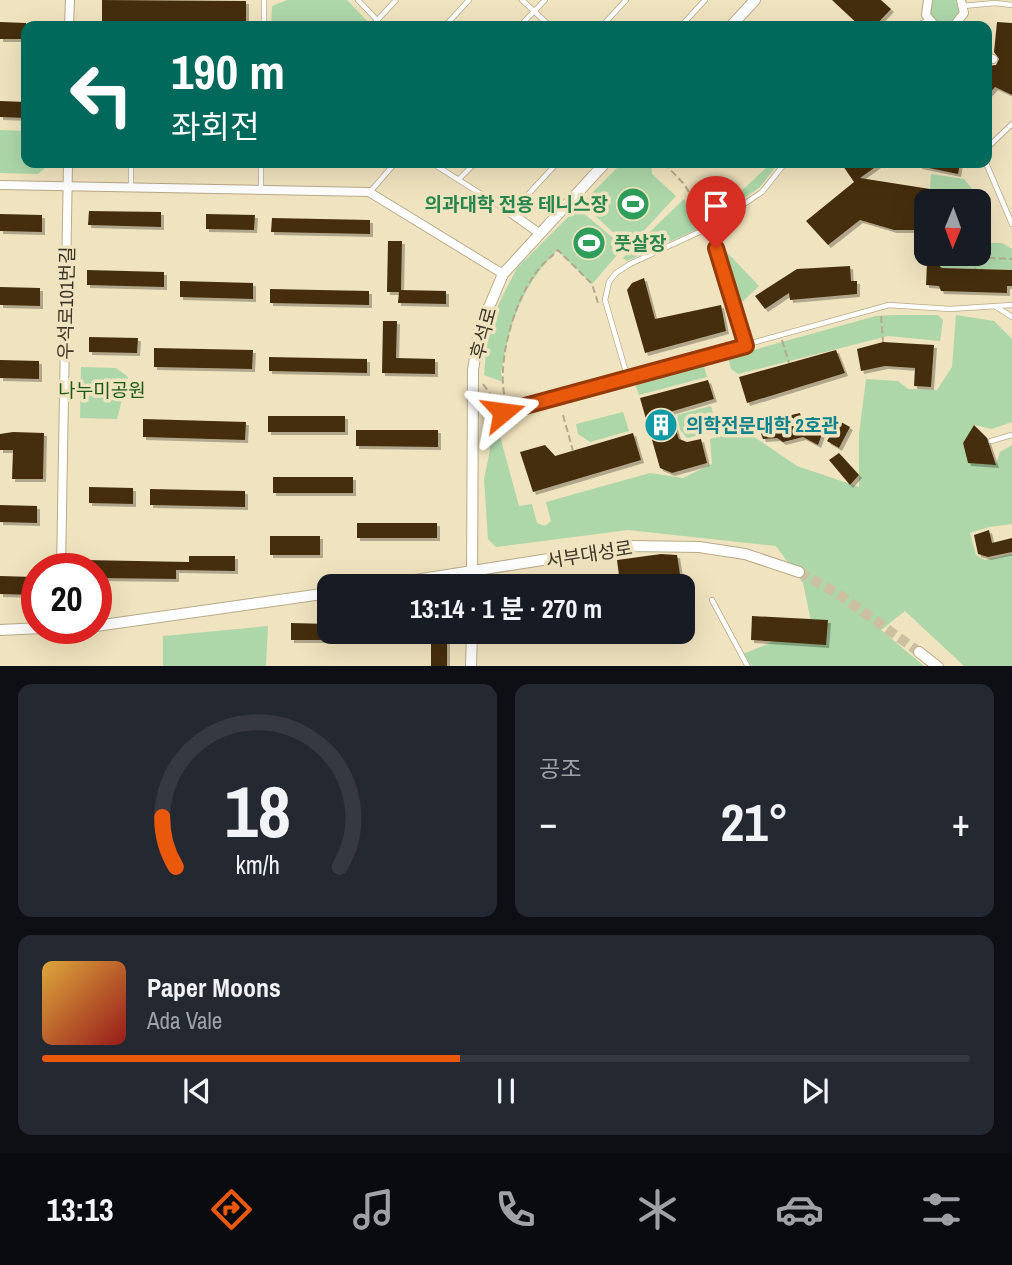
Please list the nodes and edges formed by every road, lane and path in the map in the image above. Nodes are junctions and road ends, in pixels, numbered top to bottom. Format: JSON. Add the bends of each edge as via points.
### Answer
{"nodes":[{"id":1,"x":70,"y":0,"type":"edge"},
{"id":2,"x":264,"y":0,"type":"edge"},
{"id":3,"x":358,"y":0,"type":"edge"},
{"id":4,"x":396,"y":0,"type":"edge"},
{"id":5,"x":469,"y":0,"type":"edge"},
{"id":6,"x":522,"y":0,"type":"edge"},
{"id":7,"x":545,"y":0,"type":"edge"},
{"id":8,"x":626,"y":0,"type":"edge"},
{"id":9,"x":705,"y":0,"type":"edge"},
{"id":10,"x":755,"y":0,"type":"edge"},
{"id":11,"x":925,"y":2,"type":"edge"},
{"id":12,"x":962,"y":3,"type":"edge"},
{"id":13,"x":1012,"y":5,"type":"edge"},
{"id":14,"x":534,"y":11,"type":"junction"},
{"id":15,"x":377,"y":20,"type":"joint"},
{"id":16,"x":69,"y":21,"type":"edge"},
{"id":17,"x":264,"y":21,"type":"edge"},
{"id":18,"x":450,"y":21,"type":"edge"},
{"id":19,"x":525,"y":21,"type":"edge"},
{"id":20,"x":545,"y":21,"type":"edge"},
{"id":21,"x":607,"y":21,"type":"edge"},
{"id":22,"x":686,"y":21,"type":"edge"},
{"id":23,"x":736,"y":21,"type":"edge"},
{"id":24,"x":930,"y":21,"type":"edge"},
{"id":25,"x":961,"y":21,"type":"edge"},
{"id":26,"x":1012,"y":124,"type":"edge"},
{"id":27,"x":992,"y":143,"type":"edge"},
{"id":28,"x":68,"y":168,"type":"edge"},
{"id":29,"x":131,"y":168,"type":"edge"},
{"id":30,"x":261,"y":168,"type":"edge"},
{"id":31,"x":391,"y":168,"type":"edge"},
{"id":32,"x":441,"y":168,"type":"edge"},
{"id":33,"x":470,"y":168,"type":"edge"},
{"id":34,"x":552,"y":168,"type":"edge"},
{"id":35,"x":600,"y":168,"type":"edge"},
{"id":36,"x":669,"y":168,"type":"edge"},
{"id":37,"x":781,"y":168,"type":"edge"},
{"id":38,"x":988,"y":168,"type":"edge"},
{"id":39,"x":460,"y":179,"type":"junction"},
{"id":40,"x":0,"y":185,"type":"edge"},
{"id":41,"x":68,"y":187,"type":"junction"},
{"id":42,"x":131,"y":188,"type":"junction"},
{"id":43,"x":261,"y":190,"type":"junction"},
{"id":44,"x":369,"y":192,"type":"junction"},
{"id":45,"x":511,"y":213,"type":"junction"},
{"id":46,"x":1012,"y":225,"type":"edge"},
{"id":47,"x":710,"y":227,"type":"junction"},
{"id":48,"x":539,"y":233,"type":"junction"},
{"id":49,"x":991,"y":257,"type":"edge"},
{"id":50,"x":1012,"y":258,"type":"edge"},
{"id":51,"x":503,"y":274,"type":"junction"},
{"id":52,"x":1012,"y":304,"type":"edge"},
{"id":53,"x":995,"y":305,"type":"junction"},
{"id":54,"x":880,"y":308,"type":"junction"},
{"id":55,"x":600,"y":310,"type":"dead end"},
{"id":56,"x":1012,"y":317,"type":"edge"},
{"id":57,"x":781,"y":336,"type":"junction"},
{"id":58,"x":883,"y":342,"type":"dead end"},
{"id":59,"x":746,"y":346,"type":"junction"},
{"id":60,"x":789,"y":363,"type":"dead end"},
{"id":61,"x":473,"y":370,"type":"junction"},
{"id":62,"x":628,"y":379,"type":"junction"},
{"id":63,"x":507,"y":404,"type":"dead end"},
{"id":64,"x":503,"y":412,"type":"joint"},
{"id":65,"x":563,"y":415,"type":"dead end"},
{"id":66,"x":1012,"y":435,"type":"edge"},
{"id":67,"x":991,"y":441,"type":"dead end"},
{"id":68,"x":573,"y":451,"type":"dead end"},
{"id":69,"x":61,"y":553,"type":"edge"},
{"id":70,"x":799,"y":572,"type":"tunnel mouth"},
{"id":71,"x":472,"y":573,"type":"junction"},
{"id":72,"x":465,"y":574,"type":"edge"},
{"id":73,"x":317,"y":595,"type":"edge"},
{"id":74,"x":712,"y":600,"type":"dead end"},
{"id":75,"x":112,"y":624,"type":"edge"},
{"id":76,"x":21,"y":629,"type":"edge"},
{"id":77,"x":0,"y":630,"type":"edge"},
{"id":78,"x":471,"y":644,"type":"edge"},
{"id":79,"x":919,"y":652,"type":"tunnel mouth"},
{"id":80,"x":471,"y":666,"type":"edge"},
{"id":81,"x":747,"y":666,"type":"edge"},
{"id":82,"x":937,"y":666,"type":"edge"}],
"edges":[{"from":1,"to":16,"type":"street"},
{"from":2,"to":17,"type":"lane"},
{"from":3,"to":15,"type":"lane"},
{"from":4,"to":15,"type":"lane"},
{"from":5,"to":18,"type":"lane"},
{"from":6,"to":14,"type":"lane"},
{"from":7,"to":14,"type":"lane"},
{"from":8,"to":21,"type":"lane"},
{"from":9,"to":22,"type":"lane"},
{"from":10,"to":23,"type":"street"},
{"from":11,"to":24,"type":"street"},
{"from":12,"to":13,"type":"lane"},
{"from":12,"to":25,"type":"street"},
{"from":14,"to":19,"type":"lane"},
{"from":14,"to":20,"type":"lane"},
{"from":26,"to":27,"type":"lane"},
{"from":28,"to":41,"type":"street","name":"우석로101번길"},
{"from":29,"to":42,"type":"lane"},
{"from":30,"to":43,"type":"lane"},
{"from":31,"to":44,"type":"lane"},
{"from":32,"to":39,"type":"lane"},
{"from":33,"to":39,"type":"lane"},
{"from":34,"to":45,"type":"lane"},
{"from":35,"to":48,"type":"street","name":"후석로"},
{"from":36,"to":47,"type":"path"},
{"from":37,"to":47,"type":"lane","via":[[762,192]]},
{"from":38,"to":46,"type":"lane"},
{"from":39,"to":45,"type":"lane"},
{"from":40,"to":41,"type":"street"},
{"from":41,"to":42,"type":"street"},
{"from":41,"to":69,"type":"street","name":"우석로101번길"},
{"from":42,"to":43,"type":"street"},
{"from":43,"to":44,"type":"street"},
{"from":44,"to":51,"type":"street"},
{"from":45,"to":48,"type":"street"},
{"from":47,"to":59,"type":"lane"},
{"from":47,"to":62,"type":"lane","via":[[630,264],[609,282],[605,300]]},
{"from":48,"to":51,"type":"street","name":"후석로"},
{"from":49,"to":50,"type":"path"},
{"from":51,"to":61,"type":"street","name":"후석로","via":[[479,331]]},
{"from":52,"to":53,"type":"lane"},
{"from":53,"to":54,"type":"lane"},
{"from":53,"to":56,"type":"lane"},
{"from":54,"to":57,"type":"lane"},
{"from":54,"to":58,"type":"path"},
{"from":55,"to":63,"type":"path","via":[[592,284],[558,250],[534,275],[513,323],[501,373]]},
{"from":57,"to":59,"type":"lane"},
{"from":57,"to":60,"type":"path"},
{"from":59,"to":62,"type":"lane"},
{"from":61,"to":64,"type":"path"},
{"from":61,"to":71,"type":"street","name":"후석로"},
{"from":62,"to":64,"type":"lane"},
{"from":65,"to":68,"type":"path"},
{"from":66,"to":67,"type":"lane"},
{"from":70,"to":71,"type":"street","name":"서부대성로","via":[[745,554],[631,545]]},
{"from":71,"to":72,"type":"street","name":"서부대성로"},
{"from":73,"to":75,"type":"street"},
{"from":74,"to":81,"type":"lane"},
{"from":76,"to":77,"type":"street"},
{"from":78,"to":80,"type":"street"},
{"from":79,"to":82,"type":"street"}]}
